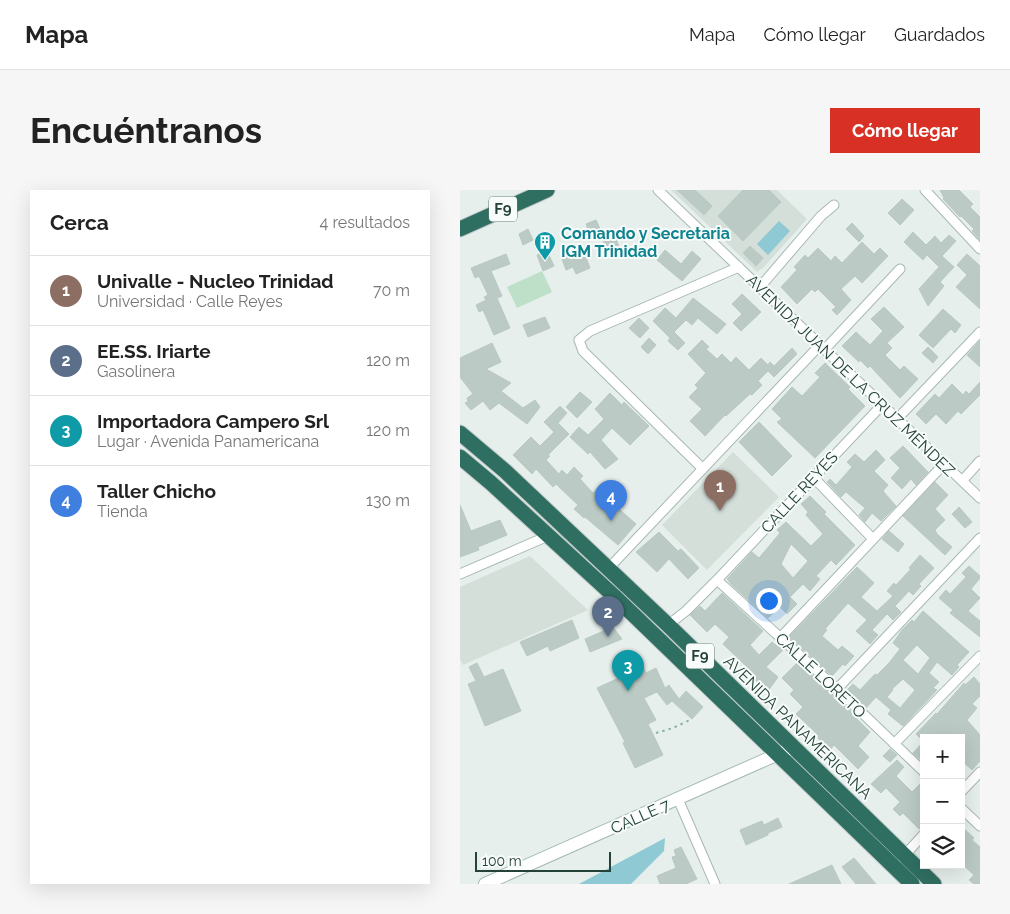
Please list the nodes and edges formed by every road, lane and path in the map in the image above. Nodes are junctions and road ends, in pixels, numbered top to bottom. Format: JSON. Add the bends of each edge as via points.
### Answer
{"nodes":[{"id":1,"x":547,"y":190,"type":"edge"},
{"id":2,"x":658,"y":190,"type":"edge"},
{"id":3,"x":925,"y":190,"type":"edge"},
{"id":4,"x":834,"y":205,"type":"dead end"},
{"id":5,"x":460,"y":229,"type":"edge"},
{"id":6,"x":980,"y":249,"type":"edge"},
{"id":7,"x":739,"y":267,"type":"junction"},
{"id":8,"x":900,"y":269,"type":"dead end"},
{"id":9,"x":760,"y":288,"type":"junction"},
{"id":10,"x":980,"y":332,"type":"edge"},
{"id":11,"x":822,"y":347,"type":"junction"},
{"id":12,"x":882,"y":405,"type":"junction"},
{"id":13,"x":897,"y":419,"type":"junction"},
{"id":14,"x":460,"y":433,"type":"edge"},
{"id":15,"x":460,"y":456,"type":"edge"},
{"id":16,"x":980,"y":461,"type":"edge"},
{"id":17,"x":944,"y":464,"type":"junction"},
{"id":18,"x":702,"y":468,"type":"junction"},
{"id":19,"x":812,"y":477,"type":"junction"},
{"id":20,"x":962,"y":481,"type":"junction"},
{"id":21,"x":980,"y":498,"type":"edge"},
{"id":22,"x":548,"y":536,"type":"junction"},
{"id":23,"x":980,"y":538,"type":"edge"},
{"id":24,"x":873,"y":539,"type":"junction"},
{"id":25,"x":608,"y":569,"type":"junction"},
{"id":26,"x":460,"y":574,"type":"edge"},
{"id":27,"x":717,"y":580,"type":"junction"},
{"id":28,"x":668,"y":625,"type":"junction"},
{"id":29,"x":780,"y":638,"type":"junction"},
{"id":30,"x":980,"y":656,"type":"edge"},
{"id":31,"x":837,"y":689,"type":"junction"},
{"id":32,"x":690,"y":720,"type":"dead end"},
{"id":33,"x":656,"y":734,"type":"dead end"},
{"id":34,"x":894,"y":744,"type":"junction"},
{"id":35,"x":794,"y":747,"type":"junction"},
{"id":36,"x":778,"y":755,"type":"junction"},
{"id":37,"x":920,"y":768,"type":"edge"},
{"id":38,"x":980,"y":772,"type":"edge"},
{"id":39,"x":965,"y":788,"type":"edge"},
{"id":40,"x":678,"y":799,"type":"junction"},
{"id":41,"x":965,"y":812,"type":"edge"},
{"id":42,"x":980,"y":826,"type":"edge"},
{"id":43,"x":920,"y":838,"type":"edge"},
{"id":44,"x":899,"y":861,"type":"junction"},
{"id":45,"x":484,"y":884,"type":"edge"},
{"id":46,"x":715,"y":884,"type":"edge"},
{"id":47,"x":912,"y":884,"type":"edge"},
{"id":48,"x":934,"y":884,"type":"edge"}],
"edges":[{"from":1,"to":5,"type":"highway","number":"F9"},
{"from":2,"to":7,"type":"street","name":"AVENIDA JUAN DE LA CRUZ MÉNDEZ"},
{"from":3,"to":6,"type":"street"},
{"from":4,"to":9,"type":"street"},
{"from":7,"to":9,"type":"street","name":"AVENIDA JUAN DE LA CRUZ MÉNDEZ"},
{"from":7,"to":18,"type":"street","via":[[590,332],[579,340],[583,351]]},
{"from":8,"to":11,"type":"street"},
{"from":9,"to":11,"type":"street","name":"AVENIDA JUAN DE LA CRUZ MÉNDEZ"},
{"from":10,"to":13,"type":"street"},
{"from":11,"to":12,"type":"street","name":"AVENIDA JUAN DE LA CRUZ MÉNDEZ"},
{"from":11,"to":18,"type":"street"},
{"from":12,"to":13,"type":"street","name":"AVENIDA JUAN DE LA CRUZ MÉNDEZ"},
{"from":12,"to":19,"type":"street","name":"CALLE REYES"},
{"from":13,"to":17,"type":"street","name":"AVENIDA JUAN DE LA CRUZ MÉNDEZ"},
{"from":14,"to":25,"type":"highway","name":"AVENIDA PANAMERICANA","number":"F9"},
{"from":15,"to":22,"type":"highway","name":"AVENIDA PANAMERICANA","number":"F9"},
{"from":16,"to":20,"type":"street"},
{"from":17,"to":20,"type":"street","name":"AVENIDA JUAN DE LA CRUZ MÉNDEZ"},
{"from":17,"to":24,"type":"street"},
{"from":18,"to":25,"type":"street"},
{"from":19,"to":24,"type":"street"},
{"from":19,"to":27,"type":"street","name":"CALLE REYES"},
{"from":20,"to":21,"type":"street","name":"AVENIDA JUAN DE LA CRUZ MÉNDEZ"},
{"from":22,"to":26,"type":"street"},
{"from":22,"to":36,"type":"highway","name":"AVENIDA PANAMERICANA","number":"F9"},
{"from":23,"to":31,"type":"street"},
{"from":24,"to":29,"type":"street"},
{"from":25,"to":28,"type":"highway","name":"AVENIDA PANAMERICANA","number":"F9"},
{"from":27,"to":28,"type":"street","name":"CALLE REYES"},
{"from":27,"to":29,"type":"street","name":"CALLE LORETO"},
{"from":28,"to":35,"type":"highway","name":"AVENIDA PANAMERICANA","number":"F9"},
{"from":29,"to":31,"type":"street","name":"CALLE LORETO"},
{"from":30,"to":34,"type":"street"},
{"from":31,"to":34,"type":"street","name":"CALLE LORETO"},
{"from":32,"to":33,"type":"path"},
{"from":34,"to":37,"type":"street","name":"CALLE LORETO"},
{"from":35,"to":36,"type":"street","name":"CALLE 7"},
{"from":35,"to":44,"type":"highway","name":"AVENIDA PANAMERICANA","number":"F9"},
{"from":36,"to":40,"type":"street","name":"CALLE 7"},
{"from":36,"to":44,"type":"highway","name":"AVENIDA PANAMERICANA","number":"F9"},
{"from":38,"to":39,"type":"street"},
{"from":40,"to":45,"type":"street","name":"CALLE 7"},
{"from":40,"to":46,"type":"street"},
{"from":41,"to":42,"type":"street"},
{"from":43,"to":44,"type":"street"},
{"from":44,"to":47,"type":"highway","name":"AVENIDA PANAMERICANA","number":"F9"},
{"from":44,"to":48,"type":"highway","name":"AVENIDA PANAMERICANA","number":"F9"}]}
